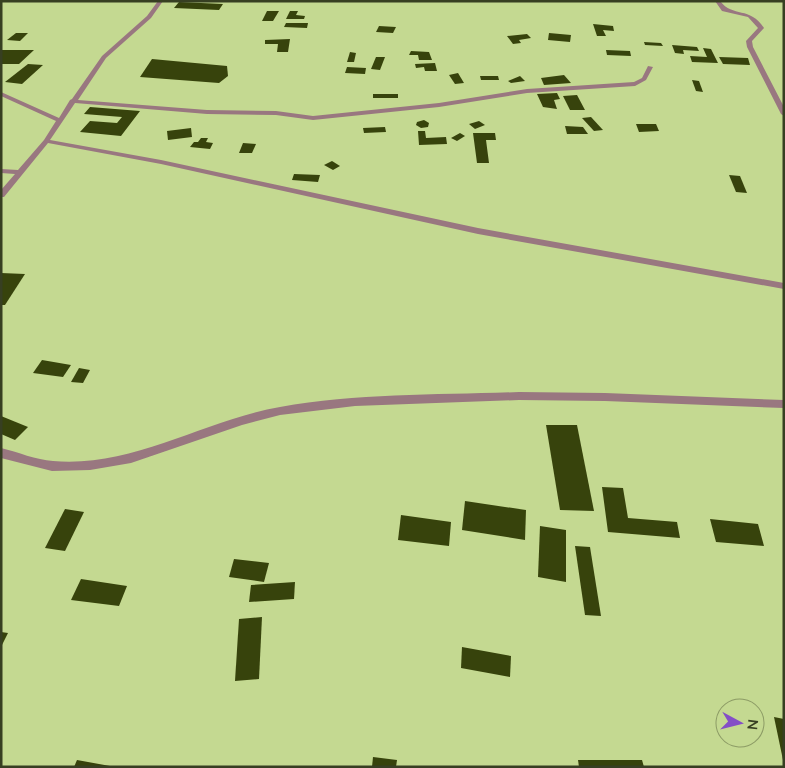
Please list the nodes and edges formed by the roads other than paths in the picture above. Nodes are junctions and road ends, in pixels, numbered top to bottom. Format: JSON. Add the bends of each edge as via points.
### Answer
{"nodes":[{"id":1,"x":161,"y":1,"type":"edge"},
{"id":2,"x":717,"y":1,"type":"edge"},
{"id":3,"x":650,"y":67,"type":"dead end"},
{"id":4,"x":1,"y":94,"type":"edge"},
{"id":5,"x":72,"y":101,"type":"junction"},
{"id":6,"x":784,"y":114,"type":"edge"},
{"id":7,"x":59,"y":120,"type":"junction"},
{"id":8,"x":46,"y":141,"type":"junction"},
{"id":9,"x":1,"y":171,"type":"edge"},
{"id":10,"x":20,"y":172,"type":"junction"},
{"id":11,"x":1,"y":195,"type":"edge"},
{"id":12,"x":784,"y":286,"type":"edge"},
{"id":13,"x":784,"y":404,"type":"edge"},
{"id":14,"x":1,"y":453,"type":"edge"}],
"edges":[{"from":1,"to":5,"type":"street","via":[[149,17],[104,57]]},
{"from":2,"to":6,"type":"street","via":[[724,10],[750,16],[759,23],[761,28],[750,42],[750,47]]},
{"from":3,"to":5,"type":"street","via":[[644,79],[635,84],[527,91],[439,105],[313,118]]},
{"from":4,"to":7,"type":"street"},
{"from":5,"to":7,"type":"street"},
{"from":7,"to":8,"type":"street"},
{"from":8,"to":10,"type":"street"},
{"from":8,"to":12,"type":"street","via":[[179,166],[478,231]]},
{"from":9,"to":10,"type":"street"},
{"from":10,"to":11,"type":"street"},
{"from":13,"to":14,"type":"street","via":[[529,396],[355,402],[280,411],[131,458],[90,465],[52,466]]}]}
